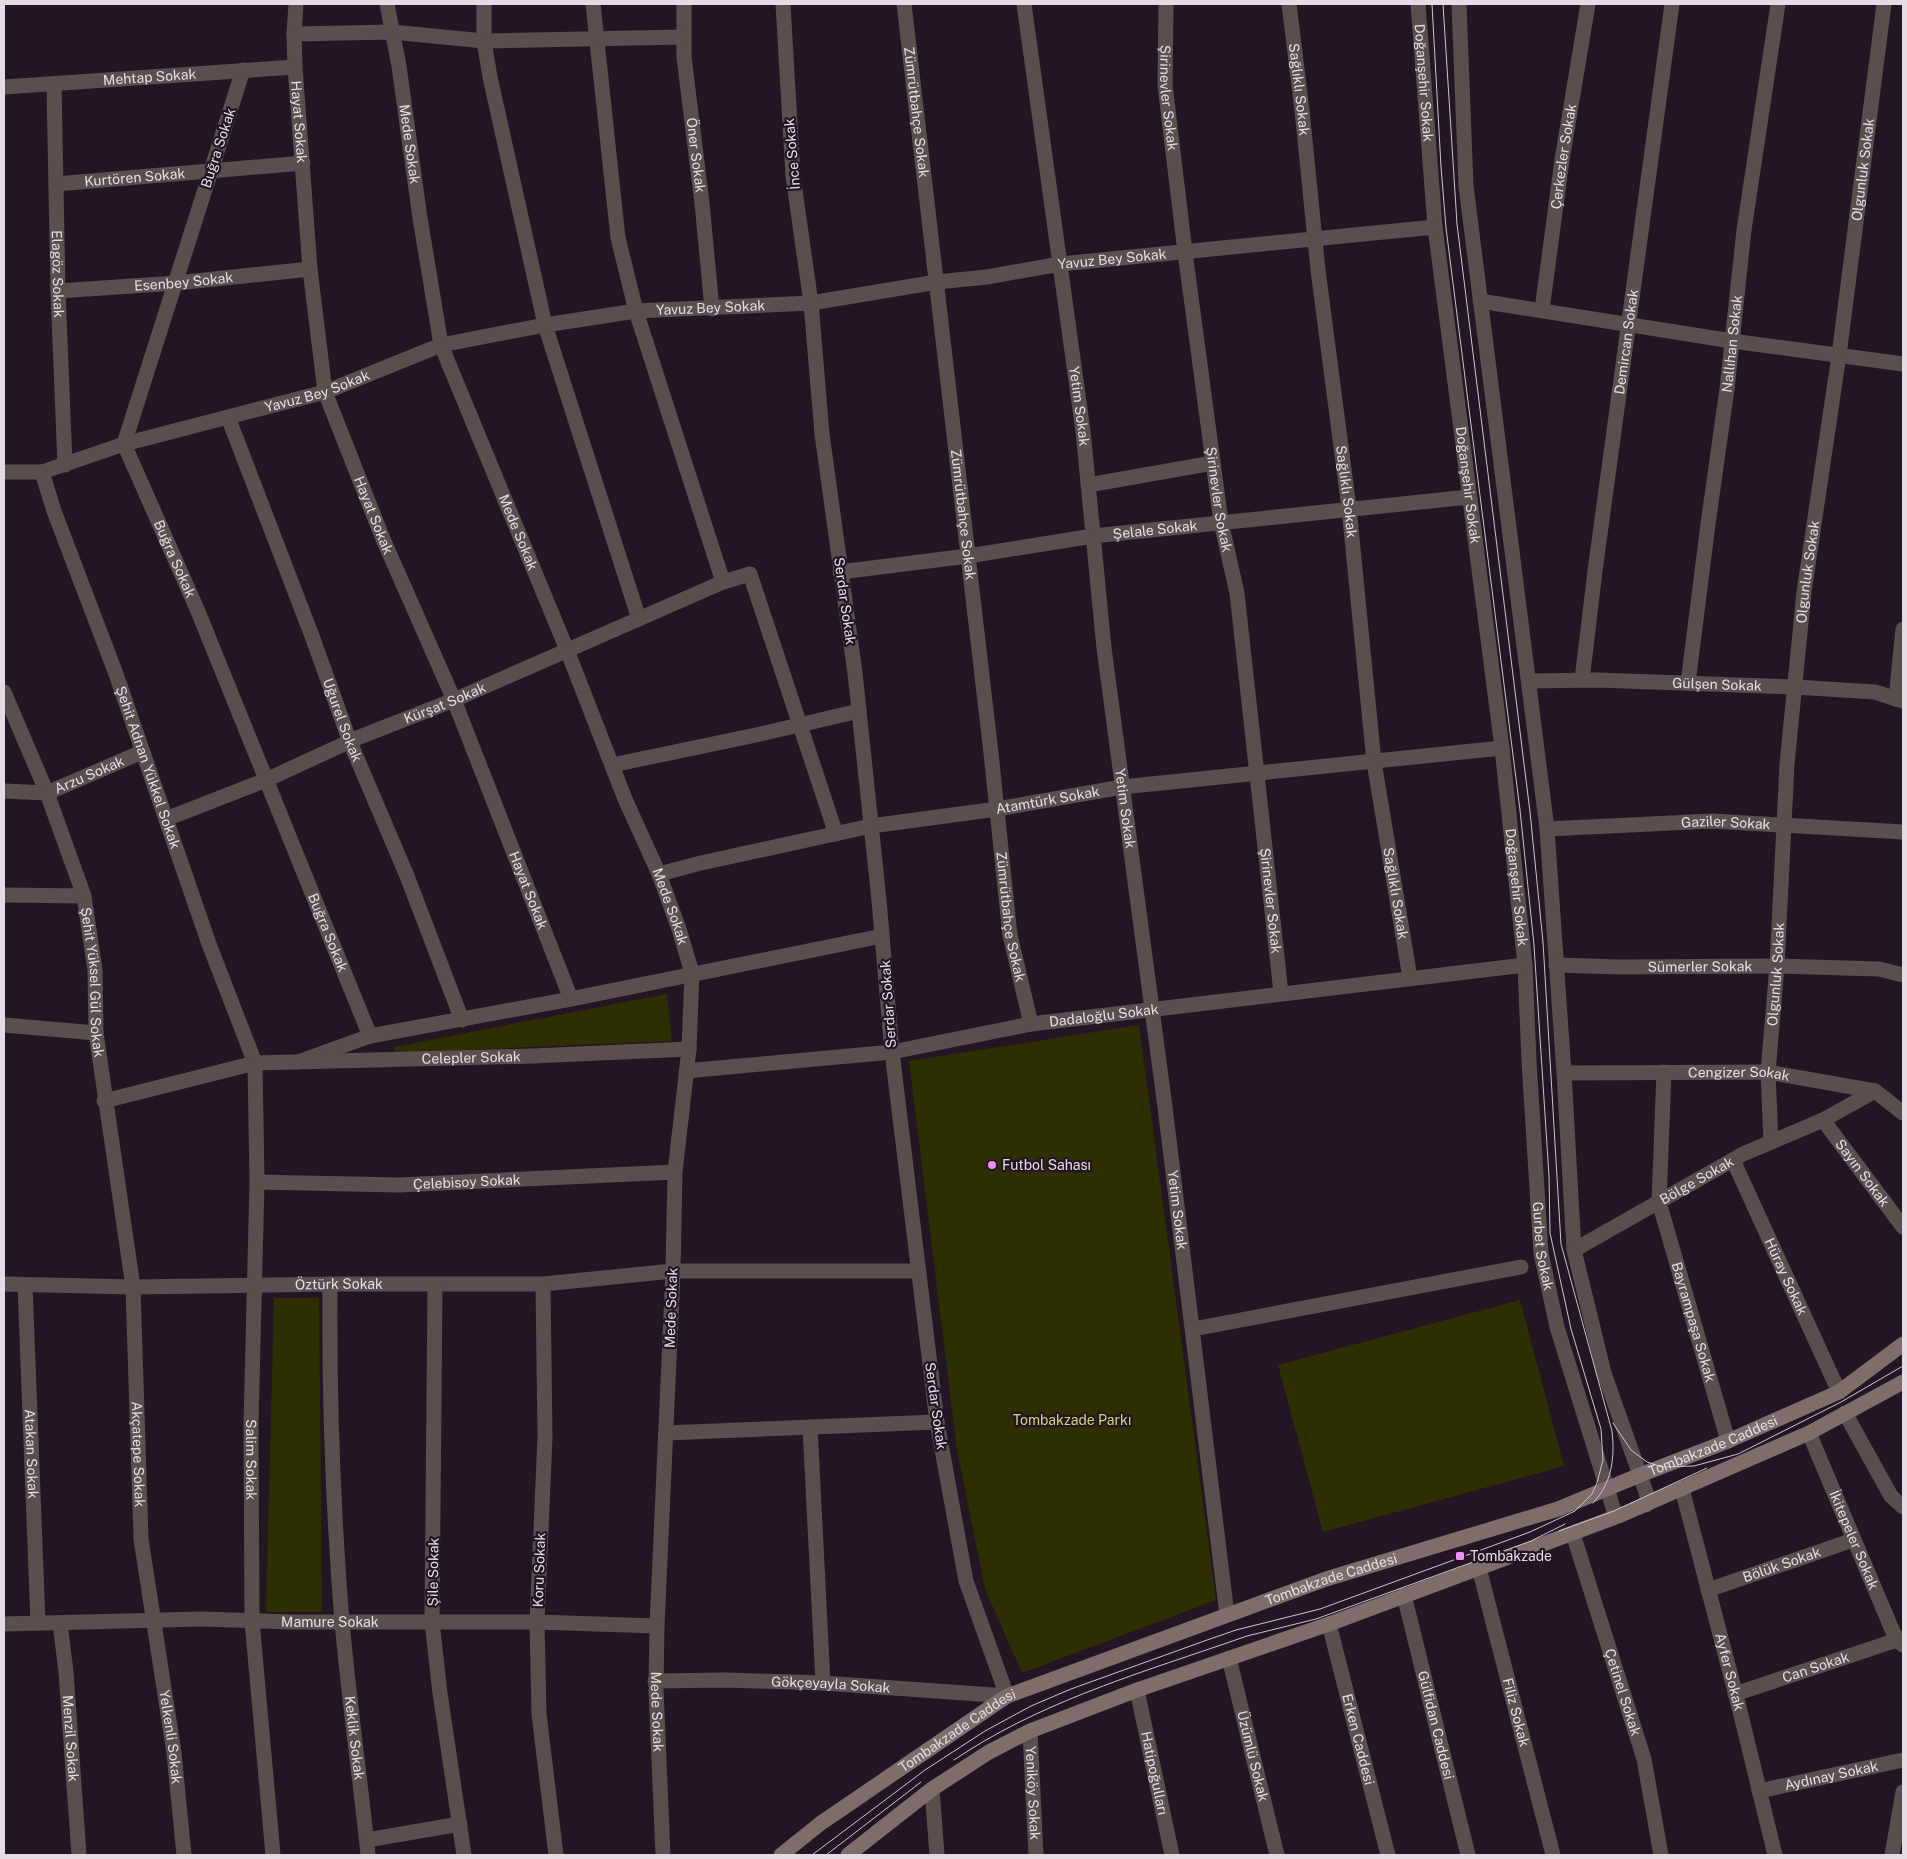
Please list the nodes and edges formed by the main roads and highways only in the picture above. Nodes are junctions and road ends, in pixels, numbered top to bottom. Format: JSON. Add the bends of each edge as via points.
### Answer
{"nodes":[{"id":1,"x":1903,"y":1344,"type":"edge"},
{"id":2,"x":1903,"y":1382,"type":"edge"},
{"id":3,"x":781,"y":1855,"type":"edge"},
{"id":4,"x":848,"y":1855,"type":"edge"}],
"edges":[{"from":1,"to":3,"type":"main road","name":"Tombakzade Caddesi","via":[[1838,1392],[1728,1441],[1558,1509],[1326,1579],[1007,1696],[821,1823]]},
{"from":2,"to":4,"type":"main road","name":"Tombakzade Caddesi","via":[[1809,1433],[1621,1515],[1030,1731],[989,1752],[932,1790]]}]}
